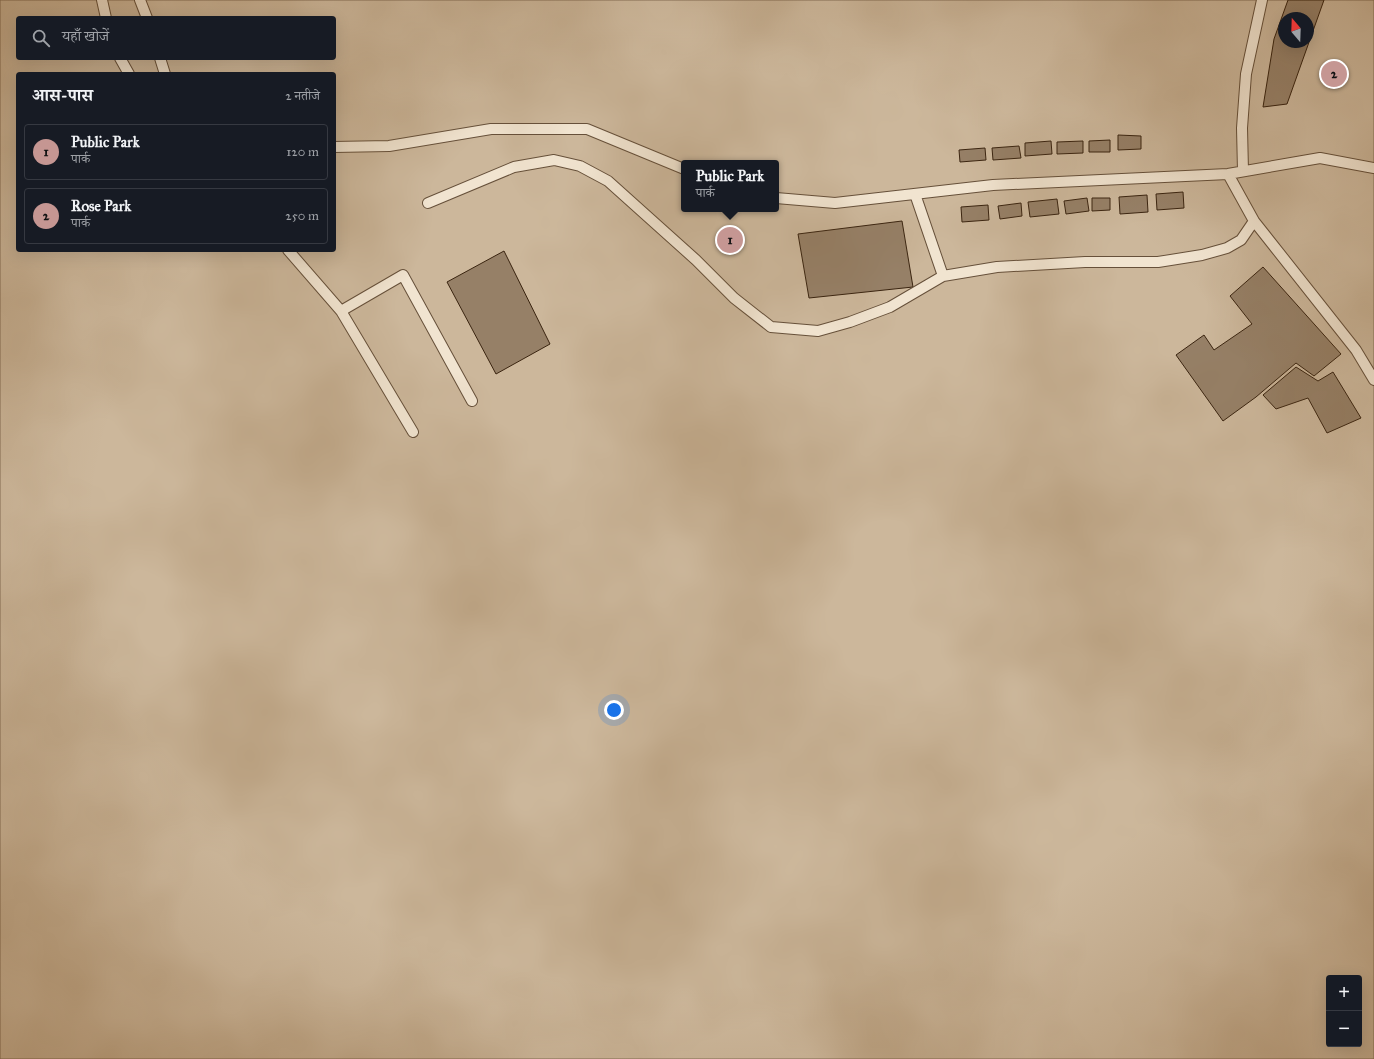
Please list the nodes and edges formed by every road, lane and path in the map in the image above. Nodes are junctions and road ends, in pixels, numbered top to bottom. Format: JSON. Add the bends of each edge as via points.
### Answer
{"nodes":[{"id":1,"x":102,"y":0,"type":"edge"},
{"id":2,"x":140,"y":0,"type":"edge"},
{"id":3,"x":1262,"y":0,"type":"edge"},
{"id":4,"x":106,"y":16,"type":"edge"},
{"id":5,"x":146,"y":16,"type":"edge"},
{"id":6,"x":121,"y":60,"type":"edge"},
{"id":7,"x":160,"y":60,"type":"edge"},
{"id":8,"x":128,"y":72,"type":"edge"},
{"id":9,"x":164,"y":72,"type":"edge"},
{"id":10,"x":336,"y":147,"type":"edge"},
{"id":11,"x":681,"y":168,"type":"edge"},
{"id":12,"x":1374,"y":168,"type":"edge"},
{"id":13,"x":1243,"y":171,"type":"junction"},
{"id":14,"x":1228,"y":174,"type":"junction"},
{"id":15,"x":915,"y":194,"type":"junction"},
{"id":16,"x":779,"y":198,"type":"edge"},
{"id":17,"x":428,"y":203,"type":"dead end"},
{"id":18,"x":1254,"y":221,"type":"junction"},
{"id":19,"x":290,"y":252,"type":"edge"},
{"id":20,"x":943,"y":276,"type":"junction"},
{"id":21,"x":341,"y":311,"type":"junction"},
{"id":22,"x":1374,"y":380,"type":"edge"},
{"id":23,"x":472,"y":401,"type":"dead end"},
{"id":24,"x":413,"y":432,"type":"dead end"}],
"edges":[{"from":1,"to":4,"type":"lane"},
{"from":2,"to":5,"type":"lane"},
{"from":3,"to":13,"type":"lane","via":[[1246,74],[1242,128]]},
{"from":6,"to":8,"type":"lane"},
{"from":7,"to":9,"type":"lane"},
{"from":10,"to":11,"type":"lane","via":[[389,146],[491,129],[587,129]]},
{"from":12,"to":13,"type":"lane","via":[[1320,158]]},
{"from":13,"to":14,"type":"lane"},
{"from":14,"to":15,"type":"lane","via":[[993,185]]},
{"from":14,"to":18,"type":"lane"},
{"from":15,"to":16,"type":"lane","via":[[835,203]]},
{"from":15,"to":20,"type":"lane"},
{"from":17,"to":20,"type":"lane","via":[[514,167],[554,160],[580,166],[608,181],[734,298],[771,327],[818,331],[850,322],[890,307]]},
{"from":18,"to":20,"type":"lane","via":[[1241,240],[1227,248],[1202,255],[1158,262],[1085,262],[997,267]]},
{"from":18,"to":22,"type":"lane","via":[[1356,350]]},
{"from":19,"to":21,"type":"lane"},
{"from":21,"to":23,"type":"lane","via":[[403,275]]},
{"from":21,"to":24,"type":"lane"}]}
